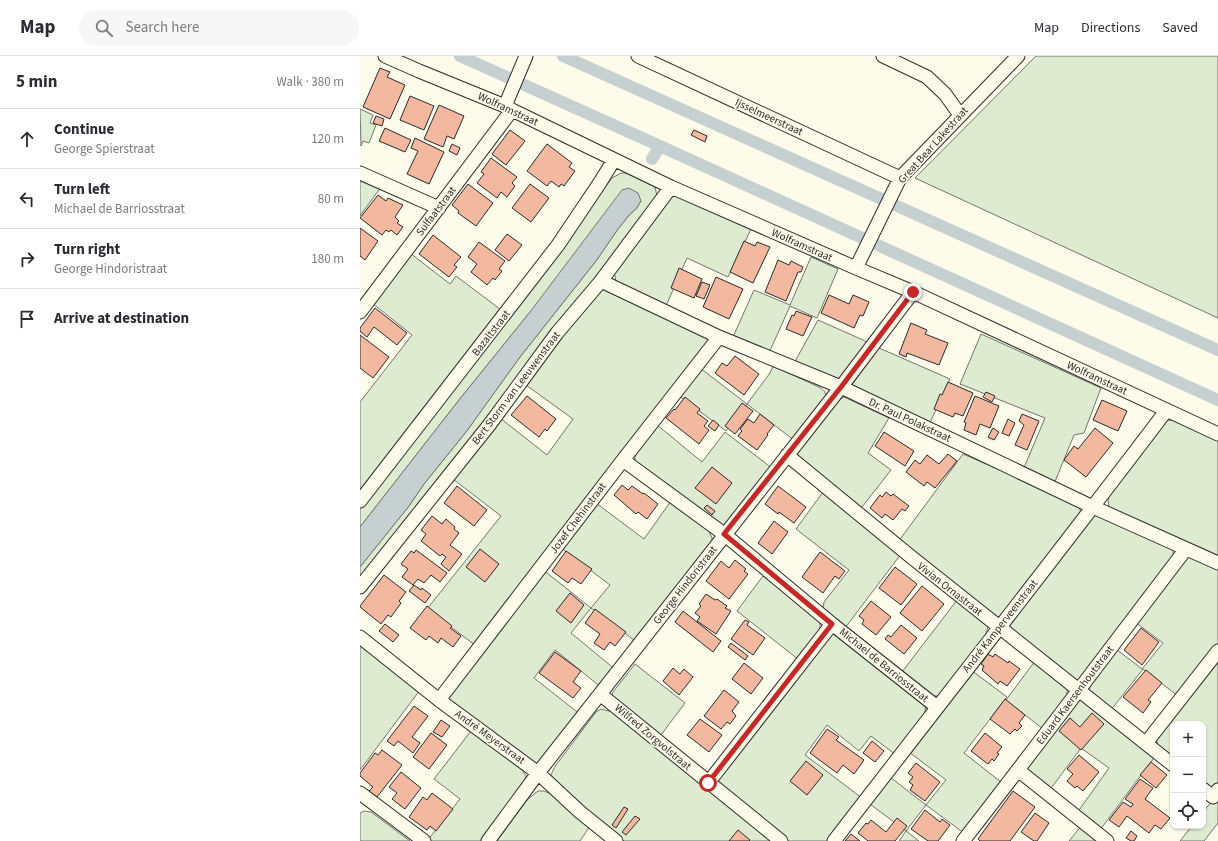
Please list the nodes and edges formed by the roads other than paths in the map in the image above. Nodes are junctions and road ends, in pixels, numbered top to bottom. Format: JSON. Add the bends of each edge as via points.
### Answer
{"nodes":[{"id":1,"x":385,"y":56,"type":"edge"},
{"id":2,"x":526,"y":56,"type":"edge"},
{"id":3,"x":638,"y":56,"type":"edge"},
{"id":4,"x":883,"y":56,"type":"edge"},
{"id":5,"x":1018,"y":56,"type":"edge"},
{"id":6,"x":508,"y":105,"type":"junction"},
{"id":7,"x":960,"y":115,"type":"junction"},
{"id":8,"x":614,"y":160,"type":"junction"},
{"id":9,"x":360,"y":173,"type":"edge"},
{"id":10,"x":900,"y":178,"type":"junction"},
{"id":11,"x":671,"y":187,"type":"junction"},
{"id":12,"x":439,"y":208,"type":"junction"},
{"id":13,"x":858,"y":264,"type":"junction"},
{"id":14,"x":601,"y":281,"type":"junction"},
{"id":15,"x":913,"y":292,"type":"junction"},
{"id":16,"x":360,"y":312,"type":"edge"},
{"id":17,"x":719,"y":337,"type":"junction"},
{"id":18,"x":841,"y":387,"type":"junction"},
{"id":19,"x":1166,"y":411,"type":"junction"},
{"id":20,"x":1218,"y":434,"type":"edge"},
{"id":21,"x":787,"y":455,"type":"junction"},
{"id":22,"x":623,"y":460,"type":"junction"},
{"id":23,"x":360,"y":501,"type":"edge"},
{"id":24,"x":1093,"y":507,"type":"junction"},
{"id":25,"x":724,"y":534,"type":"junction"},
{"id":26,"x":1186,"y":549,"type":"junction"},
{"id":27,"x":1218,"y":563,"type":"edge"},
{"id":28,"x":360,"y":587,"type":"edge"},
{"id":29,"x":832,"y":624,"type":"junction"},
{"id":30,"x":999,"y":627,"type":"junction"},
{"id":31,"x":360,"y":637,"type":"edge"},
{"id":32,"x":1218,"y":651,"type":"edge"},
{"id":33,"x":1078,"y":690,"type":"junction"},
{"id":34,"x":600,"y":694,"type":"junction"},
{"id":35,"x":439,"y":700,"type":"junction"},
{"id":36,"x":937,"y":708,"type":"junction"},
{"id":37,"x":1146,"y":743,"type":"junction"},
{"id":38,"x":1170,"y":763,"type":"edge"},
{"id":39,"x":1018,"y":770,"type":"junction"},
{"id":40,"x":538,"y":773,"type":"junction"},
{"id":41,"x":708,"y":783,"type":"junction"},
{"id":42,"x":360,"y":793,"type":"edge"},
{"id":43,"x":424,"y":841,"type":"edge"},
{"id":44,"x":488,"y":841,"type":"edge"},
{"id":45,"x":616,"y":841,"type":"edge"},
{"id":46,"x":781,"y":841,"type":"edge"},
{"id":47,"x":834,"y":841,"type":"edge"},
{"id":48,"x":963,"y":841,"type":"edge"},
{"id":49,"x":1107,"y":841,"type":"edge"}],
"edges":[{"from":1,"to":6,"type":"street","name":"Wolframstraat"},
{"from":2,"to":6,"type":"street","name":"Sulfaatstraat"},
{"from":3,"to":10,"type":"street","name":"Ijsselmeerstraat"},
{"from":4,"to":7,"type":"street","via":[[927,77],[945,94]]},
{"from":5,"to":7,"type":"street","name":"Great Bear Lakestraat"},
{"from":6,"to":8,"type":"street","name":"Wolframstraat"},
{"from":6,"to":12,"type":"street","name":"Sulfaatstraat"},
{"from":7,"to":10,"type":"street","name":"Great Bear Lakestraat"},
{"from":8,"to":11,"type":"street","name":"Wolframstraat"},
{"from":8,"to":23,"type":"street","name":"Bazaltstraat","via":[[558,245]]},
{"from":9,"to":12,"type":"street"},
{"from":10,"to":13,"type":"street","name":"Great Bear Lakestraat"},
{"from":11,"to":13,"type":"street","name":"Wolframstraat"},
{"from":11,"to":14,"type":"street","name":"Bert Storm van Leeuwenstraat"},
{"from":12,"to":16,"type":"street","name":"Sulfaatstraat"},
{"from":13,"to":15,"type":"street","name":"Wolframstraat"},
{"from":14,"to":17,"type":"street","name":"Dr. Paul Polakstraat"},
{"from":14,"to":28,"type":"street","name":"Bert Storm van Leeuwenstraat","via":[[557,333],[490,424]]},
{"from":15,"to":18,"type":"street","name":"George Hindoristraat"},
{"from":15,"to":19,"type":"street","name":"Wolframstraat"},
{"from":17,"to":18,"type":"street","name":"Dr. Paul Polakstraat"},
{"from":17,"to":22,"type":"street","name":"Jozef Chehinstraat"},
{"from":18,"to":21,"type":"street","name":"George Hindoristraat"},
{"from":18,"to":24,"type":"street","name":"Dr. Paul Polakstraat"},
{"from":19,"to":20,"type":"street","name":"Wolframstraat"},
{"from":19,"to":24,"type":"street","name":"André Kamperveenstraat"},
{"from":21,"to":25,"type":"street","name":"George Hindoristraat"},
{"from":21,"to":30,"type":"street","name":"Vivian Ornastraat"},
{"from":22,"to":25,"type":"street","name":"Michael de Barriosstraat"},
{"from":22,"to":35,"type":"street","name":"Jozef Chehinstraat"},
{"from":24,"to":26,"type":"street","name":"Dr. Paul Polakstraat"},
{"from":24,"to":30,"type":"street","name":"André Kamperveenstraat"},
{"from":25,"to":29,"type":"street","name":"Michael de Barriosstraat"},
{"from":25,"to":34,"type":"street","name":"George Hindoristraat"},
{"from":26,"to":27,"type":"street","name":"Dr. Paul Polakstraat"},
{"from":26,"to":33,"type":"street","name":"Eduard Kaersenhoutstraat"},
{"from":29,"to":36,"type":"street","name":"Michael de Barriosstraat"},
{"from":29,"to":41,"type":"street"},
{"from":30,"to":33,"type":"street","name":"Vivian Ornastraat"},
{"from":30,"to":36,"type":"street","name":"André Kamperveenstraat"},
{"from":31,"to":35,"type":"street","name":"André Meyerstraat"},
{"from":32,"to":37,"type":"street"},
{"from":33,"to":37,"type":"street","name":"Vivian Ornastraat"},
{"from":33,"to":39,"type":"street","name":"Eduard Kaersenhoutstraat"},
{"from":34,"to":40,"type":"street","name":"George Hindoristraat"},
{"from":34,"to":41,"type":"street","name":"Wilfred Zorgvolstraat"},
{"from":35,"to":40,"type":"street","name":"André Meyerstraat"},
{"from":36,"to":47,"type":"street","name":"André Kamperveenstraat"},
{"from":37,"to":38,"type":"street","name":"Vivian Ornastraat"},
{"from":39,"to":48,"type":"street","name":"Eduard Kaersenhoutstraat"},
{"from":39,"to":49,"type":"street"},
{"from":40,"to":44,"type":"street","name":"George Hindoristraat"},
{"from":40,"to":45,"type":"street","name":"André Meyerstraat"},
{"from":41,"to":46,"type":"street","name":"Wilfred Zorgvolstraat"},
{"from":42,"to":43,"type":"street"}]}
